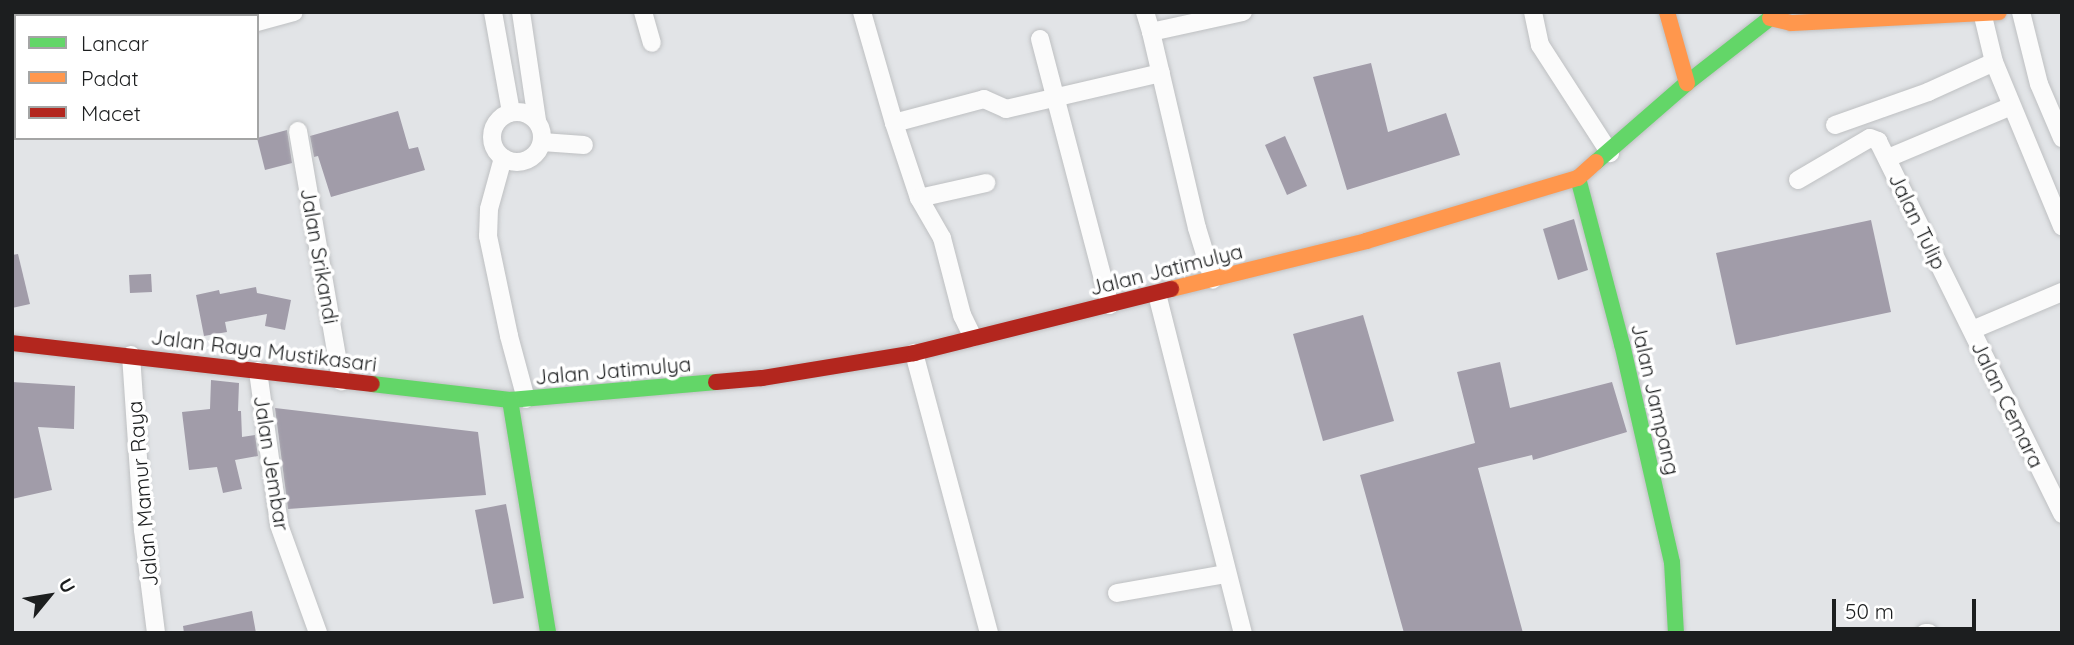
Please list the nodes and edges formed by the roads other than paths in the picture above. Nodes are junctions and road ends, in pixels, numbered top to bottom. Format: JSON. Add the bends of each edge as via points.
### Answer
{"nodes":[{"id":1,"x":294,"y":12,"type":"edge"},
{"id":2,"x":493,"y":12,"type":"edge"},
{"id":3,"x":521,"y":12,"type":"edge"},
{"id":4,"x":643,"y":12,"type":"edge"},
{"id":5,"x":862,"y":12,"type":"edge"},
{"id":6,"x":1145,"y":12,"type":"edge"},
{"id":7,"x":1243,"y":12,"type":"edge"},
{"id":8,"x":1533,"y":12,"type":"edge"},
{"id":9,"x":1667,"y":12,"type":"edge"},
{"id":10,"x":2021,"y":12,"type":"edge"},
{"id":11,"x":1988,"y":13,"type":"edge"},
{"id":12,"x":1774,"y":15,"type":"edge"},
{"id":13,"x":259,"y":21,"type":"edge"},
{"id":14,"x":1151,"y":32,"type":"junction"},
{"id":15,"x":1040,"y":39,"type":"dead end"},
{"id":16,"x":652,"y":43,"type":"dead end"},
{"id":17,"x":1994,"y":62,"type":"junction"},
{"id":18,"x":1161,"y":73,"type":"junction"},
{"id":19,"x":1686,"y":83,"type":"junction"},
{"id":20,"x":1056,"y":97,"type":"junction"},
{"id":21,"x":2012,"y":106,"type":"junction"},
{"id":22,"x":512,"y":112,"type":"junction"},
{"id":23,"x":537,"y":121,"type":"junction"},
{"id":24,"x":894,"y":123,"type":"junction"},
{"id":25,"x":1835,"y":125,"type":"dead end"},
{"id":26,"x":298,"y":131,"type":"dead end"},
{"id":27,"x":2062,"y":138,"type":"edge"},
{"id":28,"x":542,"y":142,"type":"junction"},
{"id":29,"x":584,"y":145,"type":"dead end"},
{"id":30,"x":1610,"y":153,"type":"junction"},
{"id":31,"x":503,"y":158,"type":"junction"},
{"id":32,"x":1888,"y":158,"type":"junction"},
{"id":33,"x":1578,"y":178,"type":"junction"},
{"id":34,"x":1798,"y":180,"type":"dead end"},
{"id":35,"x":986,"y":183,"type":"dead end"},
{"id":36,"x":919,"y":198,"type":"junction"},
{"id":37,"x":2062,"y":226,"type":"edge"},
{"id":38,"x":1213,"y":280,"type":"junction"},
{"id":39,"x":2062,"y":292,"type":"edge"},
{"id":40,"x":1157,"y":294,"type":"junction"},
{"id":41,"x":1110,"y":305,"type":"junction"},
{"id":42,"x":1972,"y":331,"type":"junction"},
{"id":43,"x":973,"y":338,"type":"junction"},
{"id":44,"x":12,"y":343,"type":"edge"},
{"id":45,"x":914,"y":353,"type":"junction"},
{"id":46,"x":131,"y":355,"type":"junction"},
{"id":47,"x":258,"y":371,"type":"junction"},
{"id":48,"x":341,"y":381,"type":"junction"},
{"id":49,"x":518,"y":399,"type":"junction"},
{"id":50,"x":2062,"y":514,"type":"edge"},
{"id":51,"x":1226,"y":574,"type":"junction"},
{"id":52,"x":1117,"y":593,"type":"dead end"},
{"id":53,"x":156,"y":633,"type":"edge"},
{"id":54,"x":318,"y":633,"type":"edge"},
{"id":55,"x":548,"y":633,"type":"edge"},
{"id":56,"x":989,"y":633,"type":"edge"},
{"id":57,"x":1243,"y":633,"type":"edge"},
{"id":58,"x":1676,"y":633,"type":"edge"}],
"edges":[{"from":1,"to":13,"type":"street"},
{"from":2,"to":22,"type":"street"},
{"from":3,"to":23,"type":"street"},
{"from":4,"to":16,"type":"street"},
{"from":5,"to":24,"type":"street"},
{"from":6,"to":14,"type":"street"},
{"from":7,"to":14,"type":"street"},
{"from":8,"to":30,"type":"street","via":[[1540,45]]},
{"from":9,"to":19,"type":"main road"},
{"from":10,"to":27,"type":"street","via":[[2039,84]]},
{"from":11,"to":12,"type":"main road","name":"Jalan Jatimulya","via":[[1791,23]]},
{"from":11,"to":17,"type":"street"},
{"from":12,"to":19,"type":"main road","name":"Jalan Jatimulya"},
{"from":14,"to":18,"type":"street"},
{"from":15,"to":20,"type":"street"},
{"from":17,"to":21,"type":"street"},
{"from":17,"to":25,"type":"street","via":[[1928,92]]},
{"from":18,"to":20,"type":"street"},
{"from":18,"to":38,"type":"street"},
{"from":19,"to":30,"type":"main road","name":"Jalan Jatimulya"},
{"from":20,"to":24,"type":"street","via":[[1006,109],[984,99]]},
{"from":20,"to":41,"type":"street"},
{"from":21,"to":32,"type":"street","name":"Jalan Tulip"},
{"from":21,"to":37,"type":"street"},
{"from":22,"to":23,"type":"street"},
{"from":22,"to":31,"type":"street","via":[[500,117],[491,135]]},
{"from":23,"to":28,"type":"street"},
{"from":24,"to":36,"type":"street"},
{"from":26,"to":48,"type":"street","name":"Jalan Srikandi"},
{"from":28,"to":29,"type":"street"},
{"from":28,"to":31,"type":"street","via":[[537,153],[526,160]]},
{"from":30,"to":33,"type":"main road","name":"Jalan Jatimulya"},
{"from":31,"to":49,"type":"street","via":[[489,209],[488,236]]},
{"from":32,"to":34,"type":"street","via":[[1876,139],[1870,138]]},
{"from":32,"to":42,"type":"street","name":"Jalan Tulip"},
{"from":33,"to":38,"type":"main road","name":"Jalan Jatimulya","via":[[1366,241]]},
{"from":33,"to":58,"type":"main road","name":"Jalan Jampang","via":[[1672,562]]},
{"from":35,"to":36,"type":"street"},
{"from":36,"to":43,"type":"street","via":[[942,239],[962,315]]},
{"from":38,"to":40,"type":"main road","name":"Jalan Jatimulya"},
{"from":39,"to":42,"type":"street"},
{"from":40,"to":41,"type":"main road","name":"Jalan Jatimulya"},
{"from":40,"to":51,"type":"street"},
{"from":41,"to":43,"type":"main road","name":"Jalan Jatimulya"},
{"from":42,"to":50,"type":"street","name":"Jalan Cemara"},
{"from":43,"to":45,"type":"main road","name":"Jalan Jatimulya"},
{"from":44,"to":46,"type":"main road","name":"Jalan Raya Mustikasari"},
{"from":45,"to":49,"type":"main road","name":"Jalan Jatimulya","via":[[762,378]]},
{"from":45,"to":56,"type":"street"},
{"from":46,"to":47,"type":"main road","name":"Jalan Raya Mustikasari"},
{"from":46,"to":53,"type":"street","name":"Jalan Mamur Raya","via":[[143,530]]},
{"from":47,"to":48,"type":"main road","name":"Jalan Raya Mustikasari"},
{"from":47,"to":54,"type":"street","name":"Jalan Jembar","via":[[279,525]]},
{"from":48,"to":49,"type":"main road","name":"Jalan Raya Mustikasari"},
{"from":49,"to":55,"type":"main road"},
{"from":51,"to":52,"type":"street"},
{"from":51,"to":57,"type":"street"}]}
